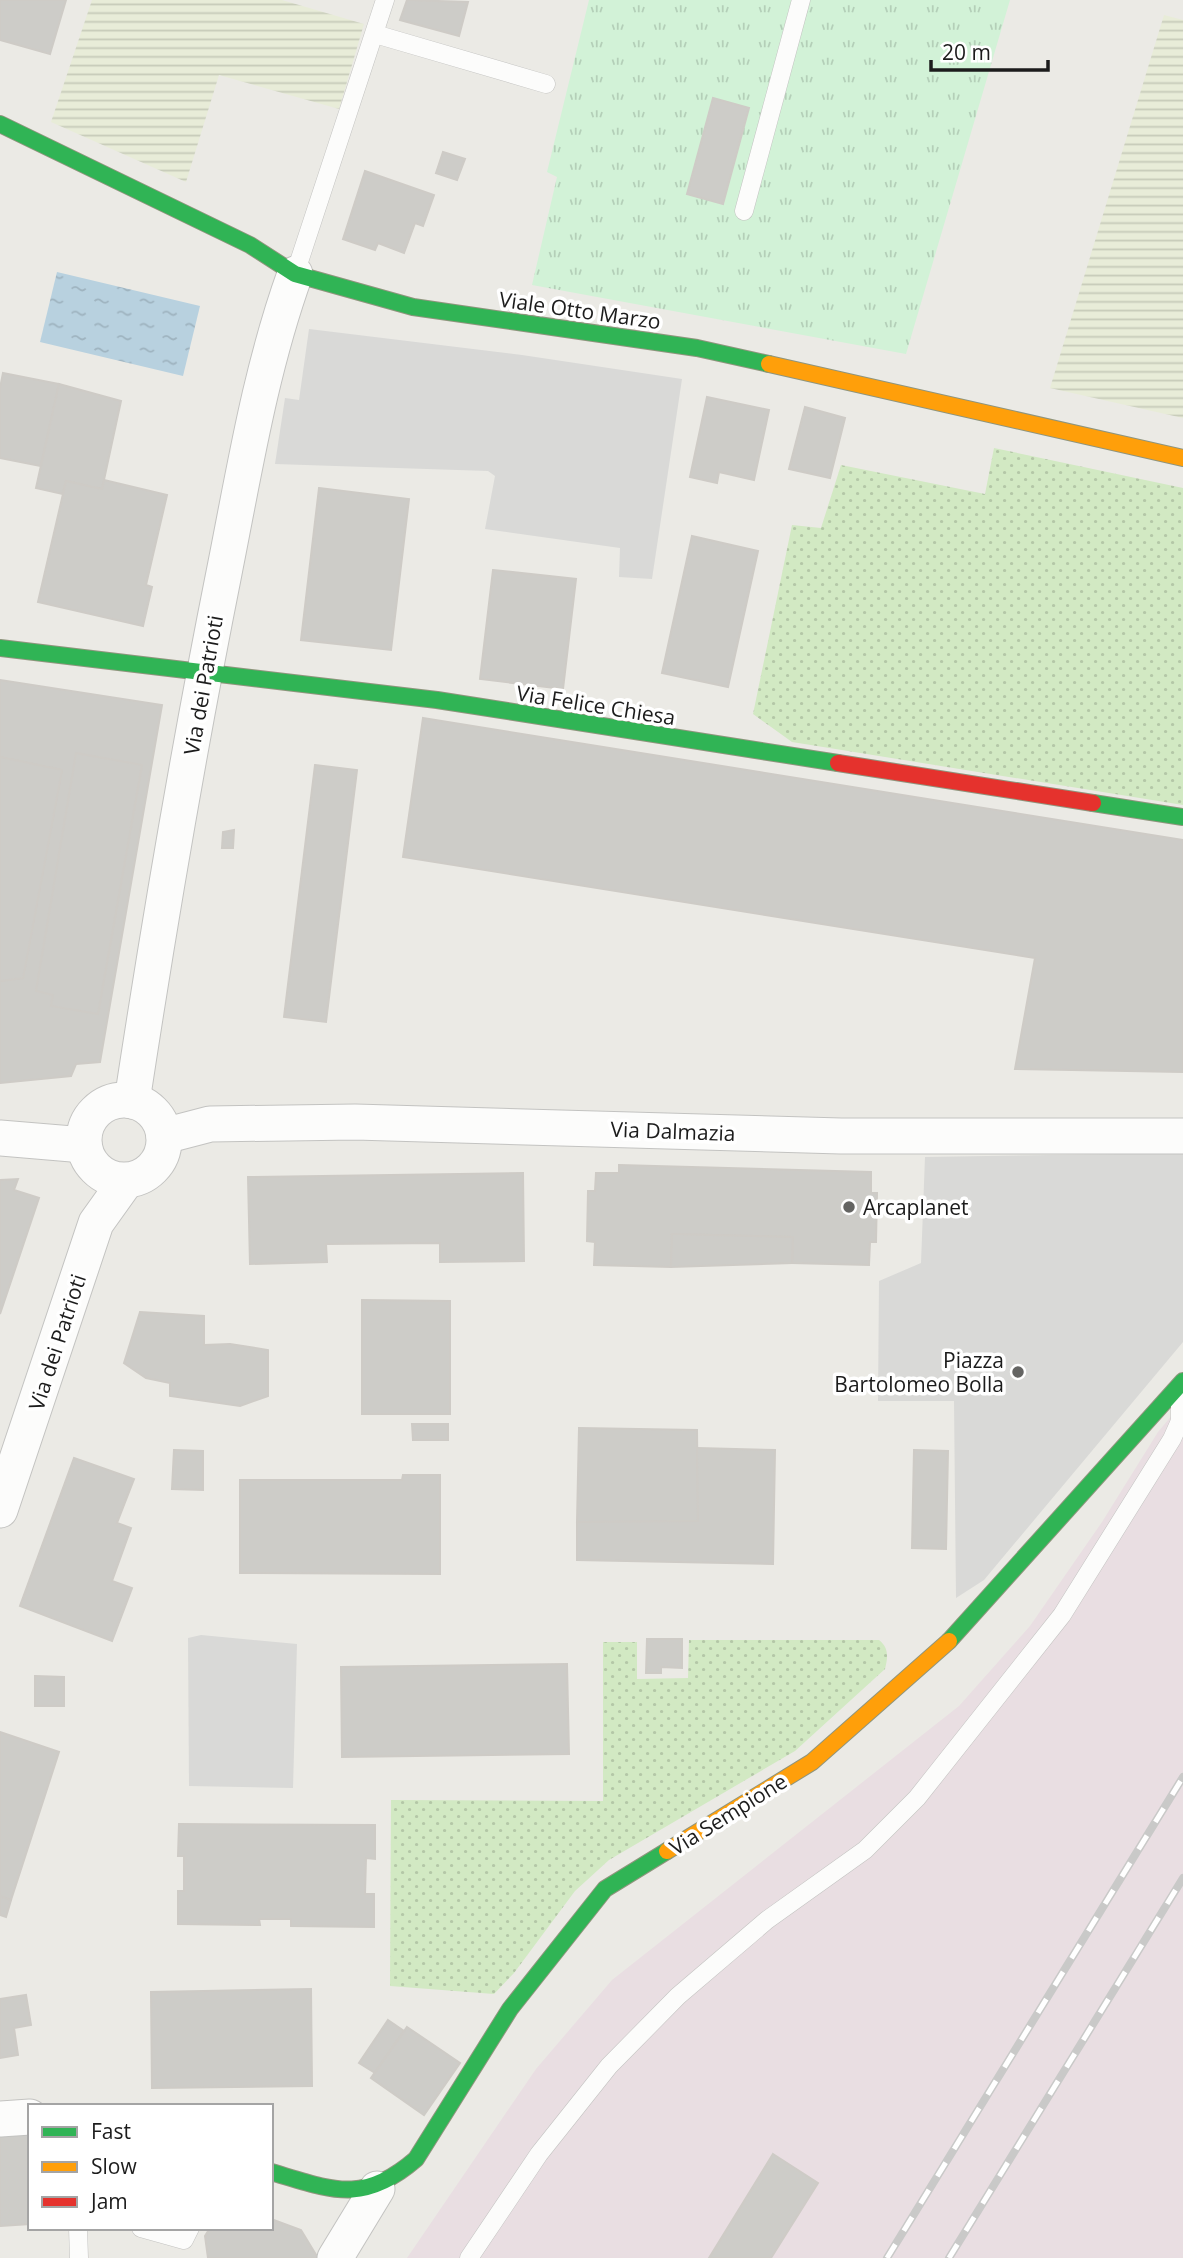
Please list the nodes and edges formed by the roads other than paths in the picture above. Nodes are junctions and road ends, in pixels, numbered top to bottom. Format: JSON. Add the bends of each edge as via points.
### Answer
{"nodes":[{"id":1,"x":385,"y":0,"type":"edge"},
{"id":2,"x":801,"y":0,"type":"edge"},
{"id":3,"x":375,"y":34,"type":"junction"},
{"id":4,"x":546,"y":83,"type":"dead end"},
{"id":5,"x":1,"y":126,"type":"edge"},
{"id":6,"x":744,"y":211,"type":"dead end"},
{"id":7,"x":295,"y":274,"type":"junction"},
{"id":8,"x":1183,"y":458,"type":"edge"},
{"id":9,"x":0,"y":648,"type":"edge"},
{"id":10,"x":204,"y":672,"type":"junction"},
{"id":11,"x":1183,"y":817,"type":"edge"},
{"id":12,"x":132,"y":1101,"type":"junction"},
{"id":13,"x":164,"y":1136,"type":"junction"},
{"id":14,"x":1183,"y":1136,"type":"edge"},
{"id":15,"x":0,"y":1138,"type":"edge"},
{"id":16,"x":83,"y":1145,"type":"junction"},
{"id":17,"x":126,"y":1181,"type":"junction"},
{"id":18,"x":1182,"y":1383,"type":"edge"},
{"id":19,"x":0,"y":1510,"type":"edge"},
{"id":20,"x":28,"y":2117,"type":"edge"},
{"id":21,"x":0,"y":2119,"type":"edge"},
{"id":22,"x":273,"y":2172,"type":"edge"},
{"id":23,"x":377,"y":2189,"type":"junction"},
{"id":24,"x":78,"y":2230,"type":"edge"},
{"id":25,"x":148,"y":2230,"type":"edge"},
{"id":26,"x":189,"y":2230,"type":"edge"},
{"id":27,"x":79,"y":2258,"type":"edge"},
{"id":28,"x":334,"y":2258,"type":"edge"},
{"id":29,"x":469,"y":2258,"type":"edge"}],
"edges":[{"from":1,"to":3,"type":"lane"},
{"from":2,"to":6,"type":"lane"},
{"from":3,"to":4,"type":"lane"},
{"from":3,"to":7,"type":"lane"},
{"from":5,"to":7,"type":"street","name":"Viale Otto Marzo","via":[[250,245]]},
{"from":7,"to":8,"type":"street","name":"Viale Otto Marzo","via":[[413,307],[697,348]]},
{"from":7,"to":10,"type":"street","name":"Via dei Patrioti","via":[[276,326]]},
{"from":9,"to":10,"type":"street","name":"Via Felice Chiesa"},
{"from":10,"to":11,"type":"street","name":"Via Felice Chiesa","via":[[437,700]]},
{"from":10,"to":12,"type":"street","name":"Via dei Patrioti"},
{"from":12,"to":13,"type":"street","via":[[154,1113]]},
{"from":12,"to":16,"type":"street","via":[[107,1103],[96,1111],[84,1132]]},
{"from":13,"to":14,"type":"street","name":"Via Dalmazia","via":[[210,1124],[355,1122],[841,1136]]},
{"from":13,"to":17,"type":"street","via":[[158,1162],[138,1178]]},
{"from":15,"to":16,"type":"street"},
{"from":16,"to":17,"type":"street","via":[[97,1171]]},
{"from":17,"to":19,"type":"street","name":"Via dei Patrioti","via":[[96,1223]]},
{"from":18,"to":23,"type":"street","name":"Via Sempione","via":[[965,1626],[812,1762],[605,1889],[510,2009],[416,2159]]},
{"from":18,"to":29,"type":"lane","via":[[1180,1421],[1172,1439],[1062,1615],[917,1798],[865,1850],[767,1920],[678,1996],[609,2066],[539,2154]]},
{"from":20,"to":21,"type":"street"},
{"from":22,"to":23,"type":"street","via":[[347,2191]]},
{"from":23,"to":28,"type":"street"},
{"from":24,"to":27,"type":"lane"},
{"from":25,"to":26,"type":"lane","via":[[184,2240]]}]}
